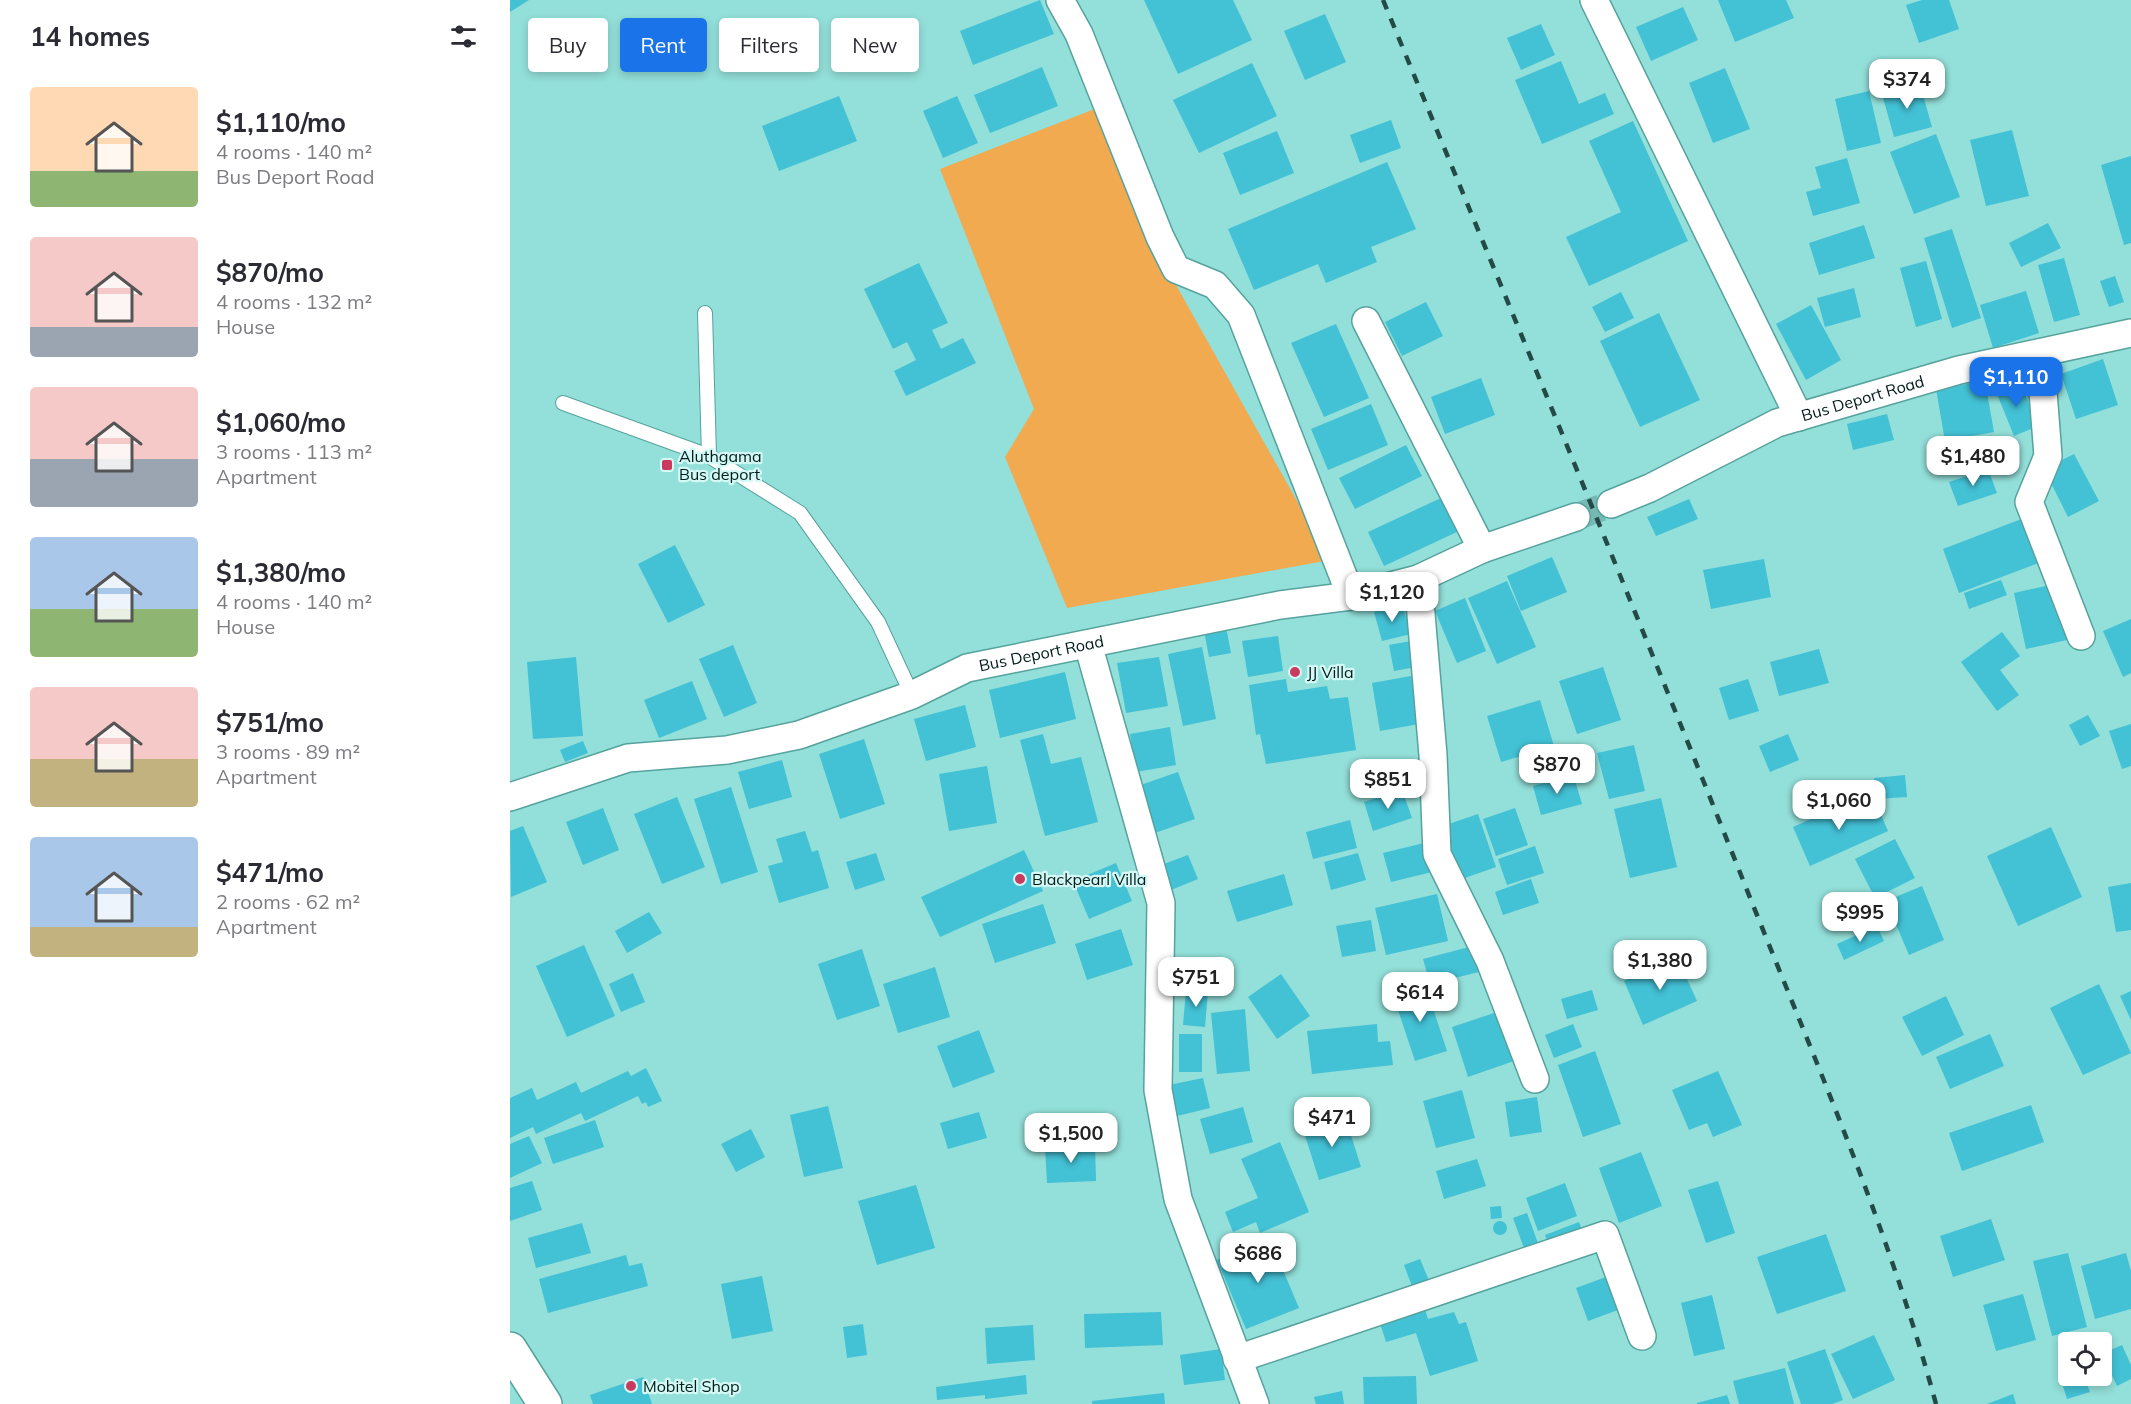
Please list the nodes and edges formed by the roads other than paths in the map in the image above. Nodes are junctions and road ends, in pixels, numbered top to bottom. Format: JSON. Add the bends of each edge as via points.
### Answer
{"nodes":[{"id":1,"x":1060,"y":0,"type":"edge"},
{"id":2,"x":1594,"y":0,"type":"edge"},
{"id":3,"x":705,"y":314,"type":"dead end"},
{"id":4,"x":1366,"y":321,"type":"dead end"},
{"id":5,"x":2131,"y":333,"type":"edge"},
{"id":6,"x":2040,"y":353,"type":"junction"},
{"id":7,"x":563,"y":403,"type":"dead end"},
{"id":8,"x":1799,"y":417,"type":"junction"},
{"id":9,"x":709,"y":456,"type":"junction"},
{"id":10,"x":1611,"y":504,"type":"tunnel mouth"},
{"id":11,"x":1576,"y":518,"type":"tunnel mouth"},
{"id":12,"x":1482,"y":549,"type":"junction"},
{"id":13,"x":1418,"y":579,"type":"junction"},
{"id":14,"x":1351,"y":596,"type":"junction"},
{"id":15,"x":2082,"y":636,"type":"dead end"},
{"id":16,"x":1088,"y":644,"type":"junction"},
{"id":17,"x":912,"y":695,"type":"junction"},
{"id":18,"x":510,"y":797,"type":"edge"},
{"id":19,"x":1535,"y":1079,"type":"dead end"},
{"id":20,"x":1642,"y":1336,"type":"dead end"},
{"id":21,"x":510,"y":1349,"type":"edge"},
{"id":22,"x":1237,"y":1359,"type":"junction"},
{"id":23,"x":545,"y":1404,"type":"edge"},
{"id":24,"x":1255,"y":1404,"type":"edge"}],
"edges":[{"from":1,"to":14,"type":"street","via":[[1079,34],[1176,269],[1215,285],[1241,315]]},
{"from":2,"to":8,"type":"street"},
{"from":3,"to":9,"type":"lane"},
{"from":4,"to":12,"type":"street"},
{"from":5,"to":6,"type":"street","name":"Bus Deport Road"},
{"from":6,"to":8,"type":"street","name":"Bus Deport Road","via":[[1959,370]]},
{"from":6,"to":15,"type":"street","via":[[2048,456],[2029,502]]},
{"from":7,"to":9,"type":"lane"},
{"from":8,"to":10,"type":"street","name":"Bus Deport Road","via":[[1777,423]]},
{"from":9,"to":17,"type":"lane","via":[[800,513],[878,622]]},
{"from":11,"to":12,"type":"street","name":"Bus Deport Road"},
{"from":12,"to":13,"type":"street","name":"Bus Deport Road"},
{"from":13,"to":14,"type":"street","name":"Bus Deport Road"},
{"from":13,"to":19,"type":"street","via":[[1437,854],[1490,961]]},
{"from":14,"to":16,"type":"street","name":"Bus Deport Road","via":[[1280,605]]},
{"from":16,"to":17,"type":"street","name":"Bus Deport Road","via":[[967,668]]},
{"from":16,"to":22,"type":"street","via":[[1161,903],[1158,1090],[1178,1199]]},
{"from":17,"to":18,"type":"street","name":"Bus Deport Road","via":[[799,735],[728,750],[628,758]]},
{"from":20,"to":22,"type":"street","via":[[1605,1235]]},
{"from":21,"to":23,"type":"highway"},
{"from":22,"to":24,"type":"street"}]}
